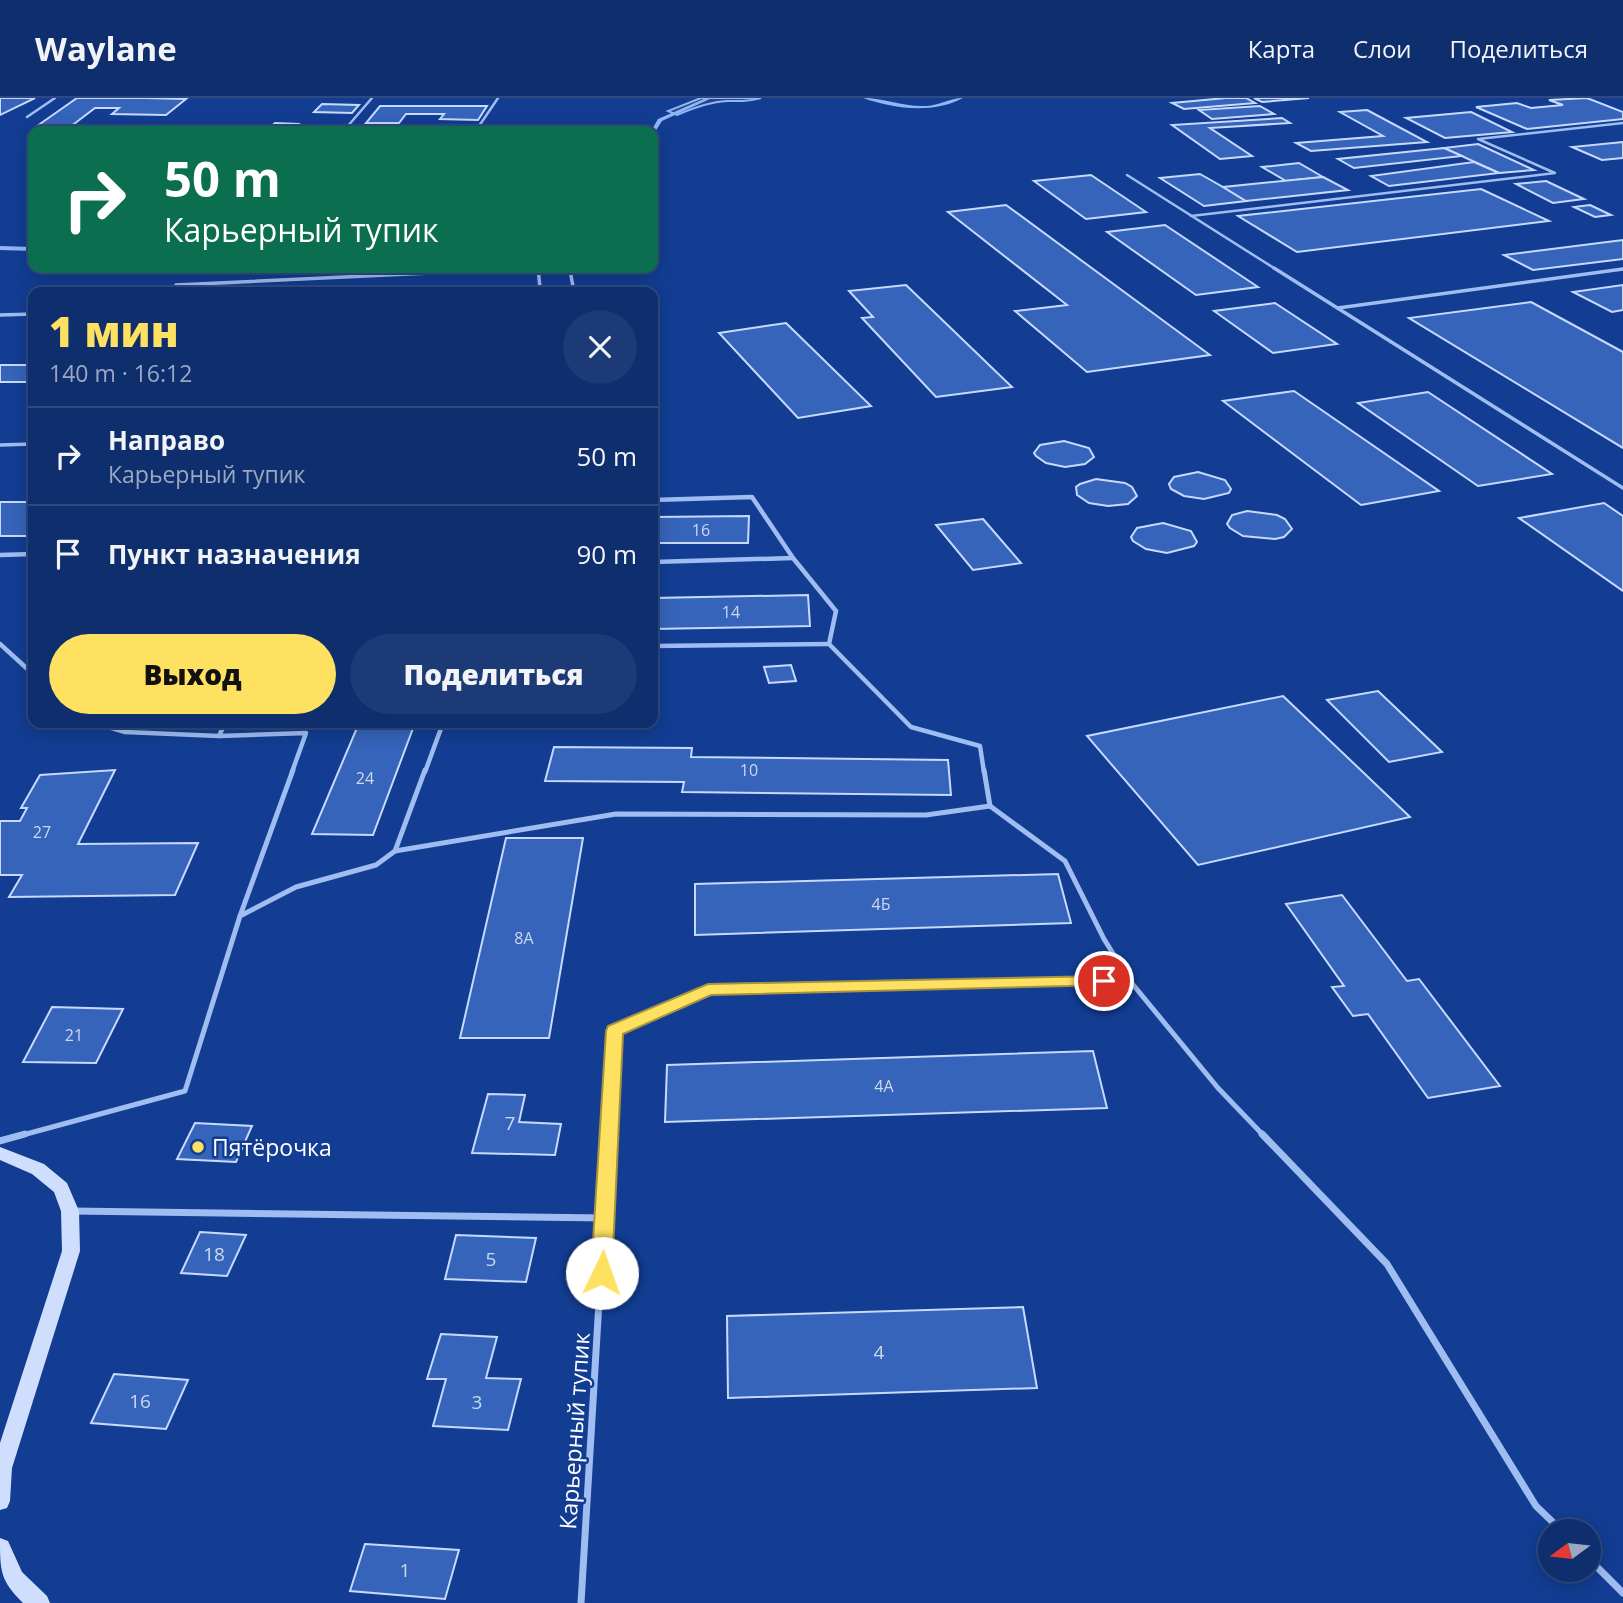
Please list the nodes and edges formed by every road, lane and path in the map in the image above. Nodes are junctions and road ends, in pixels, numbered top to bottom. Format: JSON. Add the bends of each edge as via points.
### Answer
{"nodes":[{"id":1,"x":55,"y":98,"type":"edge"},
{"id":2,"x":372,"y":98,"type":"edge"},
{"id":3,"x":498,"y":98,"type":"edge"},
{"id":4,"x":27,"y":117,"type":"dead end"},
{"id":5,"x":1623,"y":123,"type":"edge"},
{"id":6,"x":348,"y":126,"type":"edge"},
{"id":7,"x":479,"y":126,"type":"edge"},
{"id":8,"x":1127,"y":176,"type":"dead end"},
{"id":9,"x":1191,"y":216,"type":"junction"},
{"id":10,"x":1623,"y":269,"type":"edge"},
{"id":11,"x":432,"y":273,"type":"edge"},
{"id":12,"x":175,"y":287,"type":"edge"},
{"id":13,"x":1337,"y":308,"type":"junction"},
{"id":14,"x":28,"y":314,"type":"edge"},
{"id":15,"x":0,"y":315,"type":"edge"},
{"id":16,"x":28,"y":444,"type":"edge"},
{"id":17,"x":0,"y":445,"type":"edge"},
{"id":18,"x":1623,"y":480,"type":"edge"},
{"id":19,"x":1613,"y":482,"type":"junction"},
{"id":20,"x":1623,"y":488,"type":"edge"},
{"id":21,"x":658,"y":500,"type":"edge"},
{"id":22,"x":28,"y":554,"type":"edge"},
{"id":23,"x":0,"y":555,"type":"edge"},
{"id":24,"x":793,"y":558,"type":"junction"},
{"id":25,"x":658,"y":562,"type":"edge"},
{"id":26,"x":0,"y":644,"type":"edge"},
{"id":27,"x":830,"y":644,"type":"junction"},
{"id":28,"x":658,"y":646,"type":"edge"},
{"id":29,"x":28,"y":669,"type":"edge"},
{"id":30,"x":112,"y":728,"type":"edge"},
{"id":31,"x":223,"y":728,"type":"edge"},
{"id":32,"x":441,"y":728,"type":"edge"},
{"id":33,"x":219,"y":736,"type":"junction"},
{"id":34,"x":989,"y":806,"type":"junction"},
{"id":35,"x":394,"y":851,"type":"junction"},
{"id":36,"x":240,"y":916,"type":"junction"},
{"id":37,"x":1130,"y":981,"type":"junction"},
{"id":38,"x":0,"y":1141,"type":"edge"},
{"id":39,"x":0,"y":1153,"type":"edge"},
{"id":40,"x":70,"y":1211,"type":"junction"},
{"id":41,"x":605,"y":1217,"type":"junction"},
{"id":42,"x":0,"y":1501,"type":"edge"},
{"id":43,"x":1550,"y":1519,"type":"edge"},
{"id":44,"x":0,"y":1548,"type":"edge"},
{"id":45,"x":1601,"y":1571,"type":"edge"},
{"id":46,"x":1623,"y":1593,"type":"edge"},
{"id":47,"x":39,"y":1603,"type":"edge"},
{"id":48,"x":581,"y":1603,"type":"edge"}],
"edges":[{"from":1,"to":4,"type":"lane"},
{"from":2,"to":6,"type":"lane"},
{"from":3,"to":7,"type":"lane"},
{"from":5,"to":9,"type":"lane","via":[[1478,139],[1555,173]]},
{"from":8,"to":9,"type":"lane"},
{"from":9,"to":13,"type":"lane"},
{"from":10,"to":13,"type":"lane"},
{"from":11,"to":12,"type":"lane"},
{"from":13,"to":19,"type":"lane"},
{"from":14,"to":15,"type":"lane"},
{"from":16,"to":17,"type":"lane"},
{"from":18,"to":19,"type":"lane"},
{"from":19,"to":20,"type":"lane"},
{"from":21,"to":24,"type":"lane","via":[[752,497]]},
{"from":22,"to":23,"type":"lane"},
{"from":24,"to":25,"type":"lane"},
{"from":24,"to":27,"type":"lane","via":[[836,611]]},
{"from":26,"to":29,"type":"lane"},
{"from":27,"to":28,"type":"lane"},
{"from":27,"to":34,"type":"lane","via":[[911,727],[980,746]]},
{"from":30,"to":33,"type":"lane"},
{"from":31,"to":33,"type":"lane"},
{"from":32,"to":35,"type":"lane"},
{"from":33,"to":36,"type":"lane","via":[[306,733]]},
{"from":34,"to":35,"type":"lane","via":[[926,815],[616,814]]},
{"from":34,"to":37,"type":"lane","via":[[1065,861]]},
{"from":35,"to":36,"type":"lane","via":[[376,865],[296,887]]},
{"from":36,"to":38,"type":"lane","via":[[185,1091]]},
{"from":37,"to":41,"type":"lane","name":"Карьерный тупик","via":[[708,989],[615,1031]]},
{"from":37,"to":43,"type":"lane","via":[[1218,1088],[1387,1264],[1536,1506]]},
{"from":39,"to":40,"type":"main road","via":[[38,1169],[53,1181],[61,1188]]},
{"from":40,"to":41,"type":"lane"},
{"from":40,"to":42,"type":"main road","via":[[71,1251],[2,1468]]},
{"from":41,"to":48,"type":"lane","name":"Карьерный тупик"},
{"from":44,"to":47,"type":"main road","via":[[5,1567]]},
{"from":45,"to":46,"type":"lane"}]}
